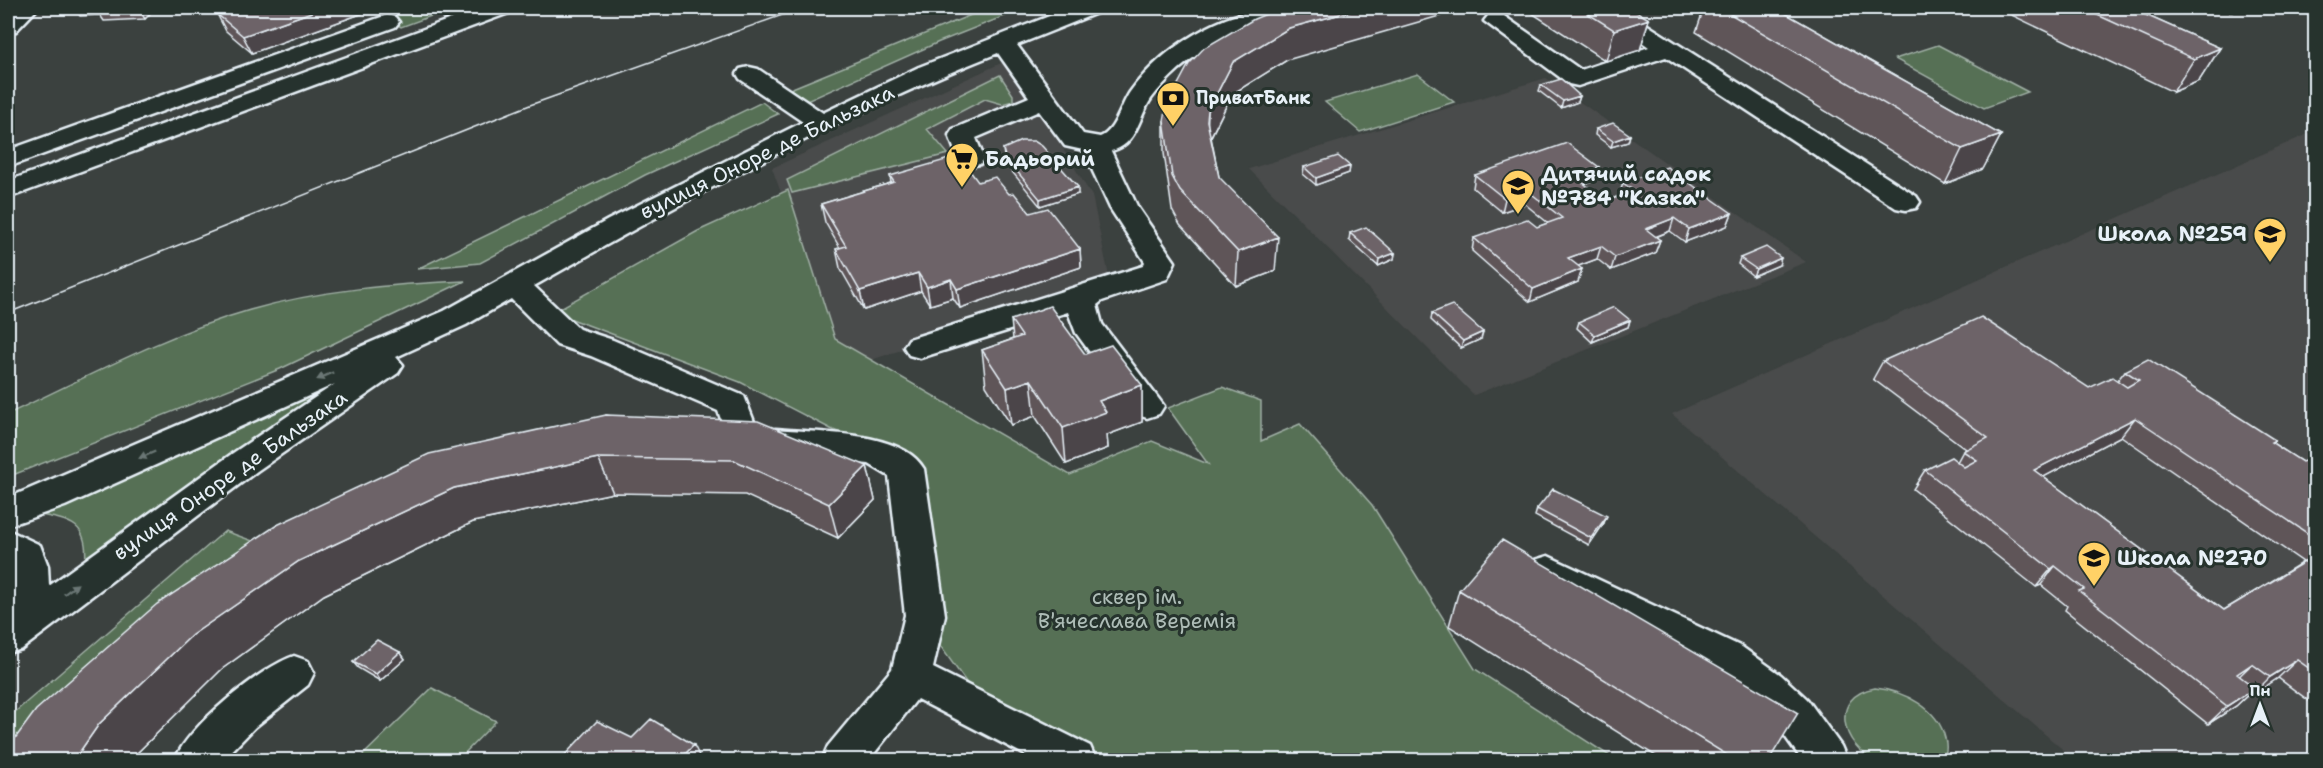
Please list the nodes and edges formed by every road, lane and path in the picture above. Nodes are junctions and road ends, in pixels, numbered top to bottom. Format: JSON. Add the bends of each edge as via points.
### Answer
{"nodes":[{"id":1,"x":26,"y":8,"type":"edge"},
{"id":2,"x":501,"y":8,"type":"edge"},
{"id":3,"x":1089,"y":8,"type":"edge"},
{"id":4,"x":1286,"y":8,"type":"edge"},
{"id":5,"x":1608,"y":8,"type":"edge"},
{"id":6,"x":1496,"y":21,"type":"dead end"},
{"id":7,"x":387,"y":22,"type":"dead end"},
{"id":8,"x":8,"y":26,"type":"edge"},
{"id":9,"x":1002,"y":42,"type":"junction"},
{"id":10,"x":328,"y":44,"type":"junction"},
{"id":11,"x":1669,"y":48,"type":"junction"},
{"id":12,"x":353,"y":62,"type":"junction"},
{"id":13,"x":749,"y":74,"type":"dead end"},
{"id":14,"x":1045,"y":99,"type":"junction"},
{"id":15,"x":821,"y":123,"type":"junction"},
{"id":16,"x":1092,"y":144,"type":"junction"},
{"id":17,"x":970,"y":158,"type":"dead end"},
{"id":18,"x":8,"y":159,"type":"edge"},
{"id":19,"x":8,"y":190,"type":"edge"},
{"id":20,"x":1906,"y":202,"type":"dead end"},
{"id":21,"x":515,"y":286,"type":"junction"},
{"id":22,"x":1091,"y":294,"type":"junction"},
{"id":23,"x":455,"y":318,"type":"junction"},
{"id":24,"x":920,"y":347,"type":"dead end"},
{"id":25,"x":1147,"y":406,"type":"dead end"},
{"id":26,"x":706,"y":432,"type":"edge"},
{"id":27,"x":744,"y":440,"type":"junction"},
{"id":28,"x":8,"y":512,"type":"edge"},
{"id":29,"x":8,"y":544,"type":"edge"},
{"id":30,"x":1548,"y":571,"type":"edge"},
{"id":31,"x":8,"y":634,"type":"edge"},
{"id":32,"x":294,"y":673,"type":"dead end"},
{"id":33,"x":911,"y":676,"type":"junction"},
{"id":34,"x":196,"y":760,"type":"edge"},
{"id":35,"x":843,"y":760,"type":"edge"},
{"id":36,"x":1075,"y":760,"type":"edge"},
{"id":37,"x":1826,"y":760,"type":"edge"}],
"edges":[{"from":1,"to":8,"type":"street"},
{"from":2,"to":12,"type":"street"},
{"from":3,"to":9,"type":"street","name":"вулиця Оноре де Бальзака"},
{"from":4,"to":16,"type":"street","via":[[1231,27],[1188,51],[1147,87],[1115,141]]},
{"from":5,"to":11,"type":"street"},
{"from":6,"to":11,"type":"street","via":[[1578,79]]},
{"from":7,"to":10,"type":"street"},
{"from":9,"to":14,"type":"street"},
{"from":9,"to":15,"type":"street","name":"вулиця Оноре де Бальзака"},
{"from":10,"to":12,"type":"street"},
{"from":10,"to":18,"type":"street"},
{"from":11,"to":20,"type":"street"},
{"from":12,"to":19,"type":"street"},
{"from":13,"to":15,"type":"street"},
{"from":14,"to":16,"type":"street","via":[[1074,140]]},
{"from":14,"to":17,"type":"street","via":[[962,135]]},
{"from":15,"to":21,"type":"street","name":"вулиця Оноре де Бальзака","via":[[618,226]]},
{"from":16,"to":22,"type":"street","via":[[1124,208],[1170,259],[1156,272]]},
{"from":21,"to":23,"type":"street","name":"вулиця Оноре де Бальзака"},
{"from":21,"to":27,"type":"street","via":[[568,337],[603,348],[732,404]]},
{"from":22,"to":24,"type":"street"},
{"from":22,"to":25,"type":"street","via":[[1081,303],[1087,326]]},
{"from":23,"to":28,"type":"street","name":"вулиця Оноре де Бальзака","one_way":true},
{"from":31,"to":23,"type":"street","name":"вулиця Оноре де Бальзака","one_way":true,"via":[[245,462]]},
{"from":26,"to":27,"type":"street"},
{"from":27,"to":33,"type":"street","via":[[876,452],[906,469],[925,615]]},
{"from":29,"to":31,"type":"street","via":[[27,555],[32,585]]},
{"from":30,"to":37,"type":"street","via":[[1728,658],[1792,712]]},
{"from":32,"to":34,"type":"street","via":[[240,714]]},
{"from":33,"to":35,"type":"street"},
{"from":33,"to":36,"type":"street"}]}
